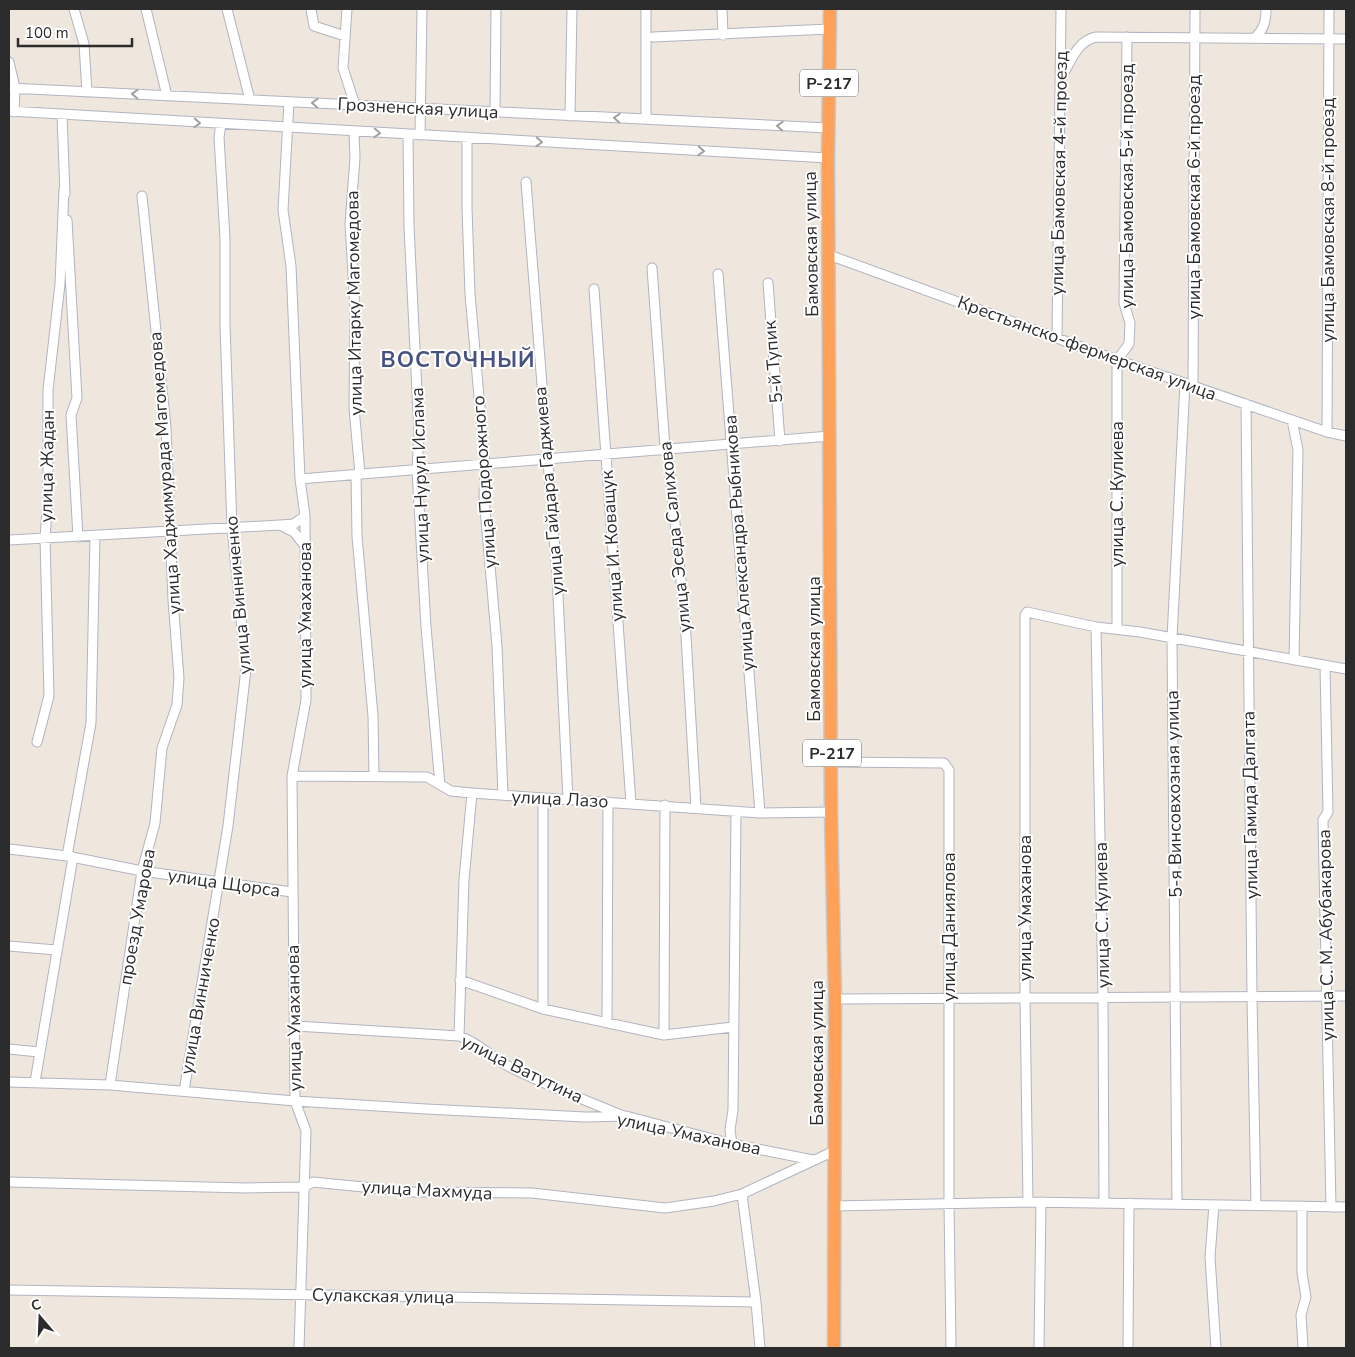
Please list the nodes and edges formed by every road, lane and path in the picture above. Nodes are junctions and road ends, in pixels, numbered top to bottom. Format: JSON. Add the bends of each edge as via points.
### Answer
{"nodes":[{"id":1,"x":74,"y":9,"type":"edge"},
{"id":2,"x":146,"y":9,"type":"edge"},
{"id":3,"x":227,"y":9,"type":"edge"},
{"id":4,"x":311,"y":9,"type":"edge"},
{"id":5,"x":347,"y":9,"type":"edge"},
{"id":6,"x":422,"y":9,"type":"edge"},
{"id":7,"x":496,"y":9,"type":"edge"},
{"id":8,"x":572,"y":9,"type":"edge"},
{"id":9,"x":646,"y":9,"type":"edge"},
{"id":10,"x":722,"y":9,"type":"edge"},
{"id":11,"x":830,"y":9,"type":"edge"},
{"id":12,"x":1061,"y":9,"type":"edge"},
{"id":13,"x":1195,"y":9,"type":"edge"},
{"id":14,"x":1266,"y":9,"type":"edge"},
{"id":15,"x":1330,"y":9,"type":"edge"},
{"id":16,"x":830,"y":29,"type":"junction"},
{"id":17,"x":723,"y":35,"type":"junction"},
{"id":18,"x":345,"y":36,"type":"junction"},
{"id":19,"x":653,"y":38,"type":"dead end"},
{"id":20,"x":1127,"y":38,"type":"junction"},
{"id":21,"x":1255,"y":38,"type":"junction"},
{"id":22,"x":1194,"y":39,"type":"junction"},
{"id":23,"x":1329,"y":39,"type":"junction"},
{"id":24,"x":1346,"y":39,"type":"edge"},
{"id":25,"x":9,"y":62,"type":"edge"},
{"id":26,"x":1060,"y":80,"type":"junction"},
{"id":27,"x":12,"y":88,"type":"edge"},
{"id":28,"x":87,"y":92,"type":"junction"},
{"id":29,"x":167,"y":96,"type":"junction"},
{"id":30,"x":250,"y":100,"type":"junction"},
{"id":31,"x":289,"y":102,"type":"junction"},
{"id":32,"x":355,"y":105,"type":"junction"},
{"id":33,"x":421,"y":108,"type":"junction"},
{"id":34,"x":11,"y":111,"type":"edge"},
{"id":35,"x":495,"y":112,"type":"junction"},
{"id":36,"x":62,"y":114,"type":"junction"},
{"id":37,"x":570,"y":116,"type":"junction"},
{"id":38,"x":646,"y":119,"type":"junction"},
{"id":39,"x":221,"y":124,"type":"junction"},
{"id":40,"x":287,"y":128,"type":"junction"},
{"id":41,"x":828,"y":128,"type":"junction"},
{"id":42,"x":354,"y":132,"type":"junction"},
{"id":43,"x":408,"y":135,"type":"junction"},
{"id":44,"x":420,"y":136,"type":"junction"},
{"id":45,"x":467,"y":138,"type":"junction"},
{"id":46,"x":828,"y":158,"type":"junction"},
{"id":47,"x":526,"y":182,"type":"dead end"},
{"id":48,"x":64,"y":189,"type":"junction"},
{"id":49,"x":142,"y":196,"type":"dead end"},
{"id":50,"x":829,"y":255,"type":"junction"},
{"id":51,"x":652,"y":268,"type":"dead end"},
{"id":52,"x":718,"y":274,"type":"dead end"},
{"id":53,"x":768,"y":283,"type":"dead end"},
{"id":54,"x":594,"y":289,"type":"dead end"},
{"id":55,"x":1057,"y":338,"type":"junction"},
{"id":56,"x":1116,"y":360,"type":"junction"},
{"id":57,"x":1189,"y":385,"type":"junction"},
{"id":58,"x":1246,"y":404,"type":"junction"},
{"id":59,"x":1292,"y":420,"type":"junction"},
{"id":60,"x":1327,"y":432,"type":"junction"},
{"id":61,"x":830,"y":436,"type":"junction"},
{"id":62,"x":1346,"y":436,"type":"edge"},
{"id":63,"x":780,"y":442,"type":"junction"},
{"id":64,"x":732,"y":444,"type":"junction"},
{"id":65,"x":665,"y":448,"type":"junction"},
{"id":66,"x":606,"y":454,"type":"junction"},
{"id":67,"x":546,"y":460,"type":"junction"},
{"id":68,"x":485,"y":464,"type":"junction"},
{"id":69,"x":418,"y":470,"type":"junction"},
{"id":70,"x":358,"y":474,"type":"junction"},
{"id":71,"x":300,"y":479,"type":"junction"},
{"id":72,"x":305,"y":516,"type":"junction"},
{"id":73,"x":280,"y":525,"type":"junction"},
{"id":74,"x":232,"y":528,"type":"junction"},
{"id":75,"x":172,"y":532,"type":"junction"},
{"id":76,"x":95,"y":536,"type":"junction"},
{"id":77,"x":78,"y":537,"type":"junction"},
{"id":78,"x":45,"y":538,"type":"junction"},
{"id":79,"x":9,"y":540,"type":"edge"},
{"id":80,"x":305,"y":546,"type":"junction"},
{"id":81,"x":1096,"y":627,"type":"junction"},
{"id":82,"x":1117,"y":628,"type":"junction"},
{"id":83,"x":1172,"y":638,"type":"junction"},
{"id":84,"x":1248,"y":652,"type":"junction"},
{"id":85,"x":1294,"y":660,"type":"junction"},
{"id":86,"x":1325,"y":666,"type":"junction"},
{"id":87,"x":1346,"y":670,"type":"edge"},
{"id":88,"x":37,"y":742,"type":"dead end"},
{"id":89,"x":162,"y":748,"type":"joint"},
{"id":90,"x":832,"y":762,"type":"junction"},
{"id":91,"x":292,"y":776,"type":"junction"},
{"id":92,"x":374,"y":776,"type":"junction"},
{"id":93,"x":440,"y":785,"type":"junction"},
{"id":94,"x":472,"y":793,"type":"junction"},
{"id":95,"x":503,"y":796,"type":"junction"},
{"id":96,"x":543,"y":798,"type":"junction"},
{"id":97,"x":568,"y":799,"type":"junction"},
{"id":98,"x":608,"y":802,"type":"junction"},
{"id":99,"x":631,"y":803,"type":"junction"},
{"id":100,"x":665,"y":805,"type":"junction"},
{"id":101,"x":696,"y":807,"type":"junction"},
{"id":102,"x":736,"y":810,"type":"junction"},
{"id":103,"x":831,"y":812,"type":"junction"},
{"id":104,"x":760,"y":813,"type":"junction"},
{"id":105,"x":9,"y":849,"type":"edge"},
{"id":106,"x":70,"y":856,"type":"junction"},
{"id":107,"x":142,"y":871,"type":"junction"},
{"id":108,"x":219,"y":882,"type":"junction"},
{"id":109,"x":292,"y":892,"type":"junction"},
{"id":110,"x":9,"y":946,"type":"edge"},
{"id":111,"x":56,"y":950,"type":"junction"},
{"id":112,"x":460,"y":980,"type":"junction"},
{"id":113,"x":1346,"y":996,"type":"edge"},
{"id":114,"x":1176,"y":997,"type":"junction"},
{"id":115,"x":1252,"y":997,"type":"junction"},
{"id":116,"x":1328,"y":997,"type":"junction"},
{"id":117,"x":835,"y":998,"type":"junction"},
{"id":118,"x":948,"y":998,"type":"junction"},
{"id":119,"x":1025,"y":998,"type":"junction"},
{"id":120,"x":1103,"y":998,"type":"junction"},
{"id":121,"x":543,"y":1009,"type":"junction"},
{"id":122,"x":606,"y":1022,"type":"junction"},
{"id":123,"x":296,"y":1026,"type":"junction"},
{"id":124,"x":732,"y":1027,"type":"junction"},
{"id":125,"x":664,"y":1035,"type":"junction"},
{"id":126,"x":459,"y":1036,"type":"junction"},
{"id":127,"x":9,"y":1049,"type":"edge"},
{"id":128,"x":39,"y":1052,"type":"junction"},
{"id":129,"x":9,"y":1082,"type":"edge"},
{"id":130,"x":35,"y":1082,"type":"junction"},
{"id":131,"x":110,"y":1086,"type":"junction"},
{"id":132,"x":184,"y":1091,"type":"junction"},
{"id":133,"x":295,"y":1101,"type":"junction"},
{"id":134,"x":626,"y":1116,"type":"junction"},
{"id":135,"x":732,"y":1144,"type":"junction"},
{"id":136,"x":834,"y":1151,"type":"junction"},
{"id":137,"x":813,"y":1160,"type":"junction"},
{"id":138,"x":9,"y":1182,"type":"edge"},
{"id":139,"x":304,"y":1187,"type":"junction"},
{"id":140,"x":742,"y":1194,"type":"junction"},
{"id":141,"x":1028,"y":1202,"type":"junction"},
{"id":142,"x":1041,"y":1202,"type":"junction"},
{"id":143,"x":949,"y":1203,"type":"junction"},
{"id":144,"x":1104,"y":1203,"type":"junction"},
{"id":145,"x":1129,"y":1203,"type":"junction"},
{"id":146,"x":1177,"y":1204,"type":"junction"},
{"id":147,"x":1214,"y":1205,"type":"junction"},
{"id":148,"x":1256,"y":1205,"type":"junction"},
{"id":149,"x":834,"y":1206,"type":"junction"},
{"id":150,"x":1302,"y":1206,"type":"junction"},
{"id":151,"x":1331,"y":1206,"type":"junction"},
{"id":152,"x":1346,"y":1207,"type":"edge"},
{"id":153,"x":9,"y":1290,"type":"edge"},
{"id":154,"x":301,"y":1294,"type":"junction"},
{"id":155,"x":756,"y":1302,"type":"junction"},
{"id":156,"x":299,"y":1348,"type":"edge"},
{"id":157,"x":760,"y":1348,"type":"edge"},
{"id":158,"x":834,"y":1348,"type":"edge"},
{"id":159,"x":951,"y":1348,"type":"edge"},
{"id":160,"x":1039,"y":1348,"type":"edge"},
{"id":161,"x":1128,"y":1348,"type":"edge"},
{"id":162,"x":1216,"y":1348,"type":"edge"},
{"id":163,"x":1303,"y":1348,"type":"edge"}],
"edges":[{"from":1,"to":28,"type":"street","via":[[84,44]]},
{"from":2,"to":29,"type":"street"},
{"from":3,"to":30,"type":"street"},
{"from":4,"to":18,"type":"street","via":[[314,26]]},
{"from":5,"to":18,"type":"street"},
{"from":6,"to":33,"type":"street"},
{"from":7,"to":35,"type":"street"},
{"from":8,"to":37,"type":"street"},
{"from":9,"to":38,"type":"street"},
{"from":10,"to":17,"type":"street"},
{"from":11,"to":16,"type":"highway","name":"Бамовская улица","number":"Р-217"},
{"from":12,"to":26,"type":"street","name":"улица Бамовская 4-й проезд"},
{"from":13,"to":22,"type":"street","name":"улица Бамовская 6-й проезд"},
{"from":14,"to":21,"type":"street","via":[[1262,31]]},
{"from":15,"to":23,"type":"street","name":"улица Бамовская 8-й проезд"},
{"from":16,"to":17,"type":"street"},
{"from":16,"to":41,"type":"highway","name":"Бамовская улица","number":"Р-217"},
{"from":17,"to":19,"type":"street"},
{"from":18,"to":32,"type":"street","via":[[343,68]]},
{"from":20,"to":22,"type":"street"},
{"from":20,"to":26,"type":"street","via":[[1087,39],[1081,43]]},
{"from":20,"to":56,"type":"street","name":"улица Бамовская 5-й проезд","via":[[1124,303],[1130,323],[1129,344]]},
{"from":21,"to":22,"type":"street"},
{"from":21,"to":23,"type":"street"},
{"from":22,"to":57,"type":"street","name":"улица Бамовская 6-й проезд"},
{"from":23,"to":24,"type":"street"},
{"from":23,"to":60,"type":"street","name":"улица Бамовская 8-й проезд"},
{"from":25,"to":27,"type":"street"},
{"from":26,"to":55,"type":"street","name":"улица Бамовская 4-й проезд"},
{"from":27,"to":28,"type":"street","name":"Грозненская улица"},
{"from":27,"to":34,"type":"street"},
{"from":29,"to":28,"type":"street","name":"Грозненская улица","one_way":true},
{"from":29,"to":30,"type":"street","name":"Грозненская улица"},
{"from":30,"to":31,"type":"street","name":"Грозненская улица"},
{"from":32,"to":31,"type":"street","name":"Грозненская улица","one_way":true},
{"from":31,"to":40,"type":"street","name":"улица Умаханова"},
{"from":32,"to":33,"type":"street","name":"Грозненская улица"},
{"from":33,"to":35,"type":"street","name":"Грозненская улица"},
{"from":33,"to":44,"type":"street"},
{"from":34,"to":36,"type":"street","name":"Грозненская улица"},
{"from":35,"to":37,"type":"street","name":"Грозненская улица"},
{"from":36,"to":39,"type":"street","name":"Грозненская улица","one_way":true},
{"from":36,"to":48,"type":"street"},
{"from":38,"to":37,"type":"street","name":"Грозненская улица","one_way":true},
{"from":41,"to":38,"type":"street","name":"Грозненская улица","one_way":true},
{"from":39,"to":40,"type":"street","name":"Грозненская улица"},
{"from":39,"to":74,"type":"street","name":"улица Винниченко"},
{"from":40,"to":42,"type":"street","name":"Грозненская улица"},
{"from":40,"to":71,"type":"street","name":"улица Умаханова","via":[[283,210],[292,266]]},
{"from":41,"to":46,"type":"highway","name":"Бамовская улица","number":"Р-217"},
{"from":42,"to":43,"type":"street","name":"Грозненская улица","one_way":true},
{"from":42,"to":70,"type":"street","name":"улица Итарку Магомедова","via":[[350,224]]},
{"from":43,"to":44,"type":"street","name":"Грозненская улица"},
{"from":43,"to":69,"type":"street","name":"улица Нурул Ислама","via":[[409,226],[420,433]]},
{"from":44,"to":45,"type":"street","name":"Грозненская улица"},
{"from":45,"to":46,"type":"street","name":"Грозненская улица","one_way":true},
{"from":45,"to":68,"type":"street","name":"улица Подорожного","via":[[470,294]]},
{"from":46,"to":50,"type":"highway","name":"Бамовская улица","number":"Р-217"},
{"from":47,"to":67,"type":"street","name":"улица Гайдара Гаджиева"},
{"from":48,"to":77,"type":"street","via":[[71,254],[77,398],[71,415]]},
{"from":48,"to":78,"type":"street","name":"улица Жадан","via":[[60,284],[48,390]]},
{"from":49,"to":75,"type":"street","name":"улица Хаджимурада Магомедова","via":[[166,427]]},
{"from":50,"to":55,"type":"street","name":"Крестьянско-фермерская улица"},
{"from":50,"to":61,"type":"highway","name":"Бамовская улица","number":"Р-217"},
{"from":51,"to":65,"type":"street","name":"улица Эседа Салихова"},
{"from":52,"to":64,"type":"street","name":"улица Александра Рыбникова"},
{"from":53,"to":63,"type":"street","name":"5-й Тупик"},
{"from":54,"to":66,"type":"street","name":"улица И. Коващук"},
{"from":55,"to":56,"type":"street","name":"Крестьянско-фермерская улица"},
{"from":56,"to":57,"type":"street","name":"Крестьянско-фермерская улица"},
{"from":56,"to":82,"type":"street","name":"улица С. Кулиева"},
{"from":57,"to":58,"type":"street","name":"Крестьянско-фермерская улица"},
{"from":57,"to":83,"type":"street","name":"5-я Винсовхозная улица"},
{"from":58,"to":59,"type":"street","name":"Крестьянско-фермерская улица"},
{"from":58,"to":84,"type":"street","name":"улица Гамида Далгата"},
{"from":59,"to":60,"type":"street","name":"Крестьянско-фермерская улица"},
{"from":59,"to":85,"type":"street","via":[[1298,450]]},
{"from":60,"to":62,"type":"street","name":"Крестьянско-фермерская улица"},
{"from":61,"to":63,"type":"street"},
{"from":61,"to":90,"type":"highway","name":"Бамовская улица","number":"Р-217"},
{"from":63,"to":64,"type":"street"},
{"from":64,"to":65,"type":"street"},
{"from":64,"to":104,"type":"street","name":"улица Александра Рыбникова"},
{"from":65,"to":66,"type":"street"},
{"from":65,"to":101,"type":"street","name":"улица Эседа Салихова","via":[[685,619]]},
{"from":66,"to":67,"type":"street"},
{"from":66,"to":99,"type":"street","name":"улица И. Коващук"},
{"from":67,"to":68,"type":"street"},
{"from":67,"to":97,"type":"street","name":"улица Гайдара Гаджиева","via":[[557,576]]},
{"from":68,"to":69,"type":"street"},
{"from":68,"to":95,"type":"street","name":"улица Подорожного","via":[[484,497],[497,646]]},
{"from":69,"to":70,"type":"street"},
{"from":69,"to":93,"type":"street","name":"улица Нурул Ислама","via":[[426,627]]},
{"from":70,"to":71,"type":"street"},
{"from":70,"to":92,"type":"street","name":"улица Итарку Магомедова","via":[[357,536],[373,716]]},
{"from":71,"to":72,"type":"street","name":"улица Умаханова"},
{"from":72,"to":73,"type":"street","via":[[294,524]]},
{"from":72,"to":80,"type":"street","name":"улица Умаханова"},
{"from":73,"to":74,"type":"street"},
{"from":73,"to":80,"type":"street","via":[[294,532]]},
{"from":74,"to":75,"type":"street"},
{"from":74,"to":108,"type":"street","name":"улица Винниченко","via":[[246,669],[238,752]]},
{"from":75,"to":76,"type":"street"},
{"from":75,"to":89,"type":"street","name":"улица Хаджимурада Магомедова","via":[[179,678],[177,705]]},
{"from":76,"to":77,"type":"street"},
{"from":76,"to":106,"type":"street","via":[[91,723]]},
{"from":77,"to":78,"type":"street"},
{"from":78,"to":79,"type":"street"},
{"from":78,"to":88,"type":"street","name":"улица Жадан","via":[[49,696]]},
{"from":80,"to":91,"type":"street","name":"улица Умаханова","via":[[306,700]]},
{"from":81,"to":82,"type":"street"},
{"from":81,"to":119,"type":"street","name":"улица Умаханова","via":[[1027,612],[1025,615]]},
{"from":81,"to":120,"type":"street","name":"улица С. Кулиева"},
{"from":82,"to":83,"type":"street"},
{"from":83,"to":84,"type":"street"},
{"from":83,"to":114,"type":"street","name":"5-я Винсовхозная улица"},
{"from":84,"to":85,"type":"street"},
{"from":84,"to":115,"type":"street","name":"улица Гамида Далгата"},
{"from":85,"to":86,"type":"street"},
{"from":86,"to":87,"type":"street"},
{"from":86,"to":116,"type":"street","name":"улица С. М. Абубакарова","via":[[1328,812],[1323,820]]},
{"from":89,"to":107,"type":"street","name":"проезд Умарова","via":[[155,823]]},
{"from":90,"to":103,"type":"highway","name":"Бамовская улица","number":"Р-217"},
{"from":90,"to":118,"type":"street","name":"улица Даниялова","via":[[944,763],[949,770]]},
{"from":91,"to":92,"type":"street","name":"улица Лазо"},
{"from":91,"to":109,"type":"street","name":"улица Умаханова"},
{"from":92,"to":93,"type":"street","name":"улица Лазо","via":[[427,777]]},
{"from":93,"to":94,"type":"street","name":"улица Лазо","via":[[451,791]]},
{"from":94,"to":95,"type":"street","name":"улица Лазо"},
{"from":94,"to":112,"type":"street"},
{"from":95,"to":96,"type":"street","name":"улица Лазо"},
{"from":96,"to":97,"type":"street","name":"улица Лазо"},
{"from":96,"to":121,"type":"street"},
{"from":97,"to":98,"type":"street","name":"улица Лазо"},
{"from":98,"to":99,"type":"street","name":"улица Лазо"},
{"from":98,"to":122,"type":"street"},
{"from":99,"to":100,"type":"street","name":"улица Лазо"},
{"from":100,"to":101,"type":"street","name":"улица Лазо"},
{"from":100,"to":125,"type":"street"},
{"from":101,"to":102,"type":"street","name":"улица Лазо"},
{"from":102,"to":104,"type":"street","name":"улица Лазо"},
{"from":102,"to":124,"type":"street"},
{"from":103,"to":104,"type":"street","name":"улица Лазо"},
{"from":103,"to":117,"type":"highway","name":"Бамовская улица","number":"Р-217"},
{"from":105,"to":106,"type":"street","name":"улица Щорса"},
{"from":106,"to":107,"type":"street","name":"улица Щорса"},
{"from":106,"to":111,"type":"street"},
{"from":107,"to":108,"type":"street","name":"улица Щорса"},
{"from":107,"to":131,"type":"street","name":"проезд Умарова"},
{"from":108,"to":109,"type":"street","name":"улица Щорса"},
{"from":108,"to":132,"type":"street","name":"улица Винниченко"},
{"from":109,"to":123,"type":"street","name":"улица Умаханова"},
{"from":110,"to":111,"type":"street"},
{"from":111,"to":128,"type":"street"},
{"from":112,"to":121,"type":"street"},
{"from":112,"to":126,"type":"street"},
{"from":113,"to":116,"type":"street"},
{"from":114,"to":115,"type":"street"},
{"from":114,"to":120,"type":"street"},
{"from":114,"to":146,"type":"street","name":"5-я Винсовхозная улица"},
{"from":115,"to":116,"type":"street"},
{"from":115,"to":148,"type":"street","name":"улица Гамида Далгата"},
{"from":116,"to":151,"type":"street","name":"улица С. М. Абубакарова"},
{"from":117,"to":118,"type":"street"},
{"from":117,"to":136,"type":"highway","name":"Бамовская улица","number":"Р-217"},
{"from":118,"to":119,"type":"street"},
{"from":118,"to":143,"type":"street","name":"улица Даниялова"},
{"from":119,"to":120,"type":"street"},
{"from":119,"to":141,"type":"street","name":"улица Умаханова"},
{"from":120,"to":144,"type":"street","name":"улица С. Кулиева"},
{"from":121,"to":122,"type":"street"},
{"from":122,"to":125,"type":"street"},
{"from":123,"to":126,"type":"street","name":"улица Ватутина"},
{"from":123,"to":133,"type":"street","name":"улица Умаханова"},
{"from":124,"to":125,"type":"street"},
{"from":124,"to":135,"type":"street"},
{"from":126,"to":134,"type":"street","name":"улица Ватутина","via":[[543,1083]]},
{"from":127,"to":128,"type":"street"},
{"from":128,"to":130,"type":"street"},
{"from":129,"to":130,"type":"street","name":"улица Умаханова"},
{"from":130,"to":131,"type":"street","name":"улица Умаханова"},
{"from":131,"to":132,"type":"street","name":"улица Умаханова"},
{"from":132,"to":133,"type":"street","name":"улица Умаханова"},
{"from":133,"to":134,"type":"street","name":"улица Умаханова","via":[[585,1117]]},
{"from":133,"to":139,"type":"street","name":"улица Умаханова","via":[[306,1131]]},
{"from":134,"to":135,"type":"street","name":"улица Умаханова"},
{"from":135,"to":137,"type":"street","name":"улица Умаханова"},
{"from":136,"to":137,"type":"street","name":"улица Махмуда"},
{"from":136,"to":149,"type":"highway","name":"Бамовская улица","number":"Р-217"},
{"from":137,"to":140,"type":"street","name":"улица Махмуда"},
{"from":138,"to":139,"type":"street","name":"улица Махмуда"},
{"from":139,"to":140,"type":"street","name":"улица Махмуда","via":[[313,1182],[413,1192],[532,1193],[665,1208]]},
{"from":139,"to":154,"type":"street","name":"улица Умаханова"},
{"from":140,"to":155,"type":"street"},
{"from":141,"to":142,"type":"street"},
{"from":141,"to":143,"type":"street"},
{"from":142,"to":144,"type":"street"},
{"from":142,"to":160,"type":"street"},
{"from":143,"to":149,"type":"street"},
{"from":143,"to":159,"type":"street","name":"улица Даниялова"},
{"from":144,"to":145,"type":"street"},
{"from":145,"to":146,"type":"street"},
{"from":145,"to":161,"type":"street"},
{"from":146,"to":147,"type":"street"},
{"from":147,"to":148,"type":"street"},
{"from":147,"to":162,"type":"street","via":[[1210,1257]]},
{"from":148,"to":150,"type":"street"},
{"from":149,"to":158,"type":"highway","name":"Бамовская улица","number":"Р-217"},
{"from":150,"to":151,"type":"street"},
{"from":150,"to":163,"type":"street","via":[[1302,1273],[1306,1297],[1301,1315]]},
{"from":151,"to":152,"type":"street"},
{"from":153,"to":154,"type":"street","name":"Сулакская улица"},
{"from":154,"to":155,"type":"street","name":"Сулакская улица"},
{"from":154,"to":156,"type":"street","name":"улица Умаханова"},
{"from":155,"to":157,"type":"street"}]}
